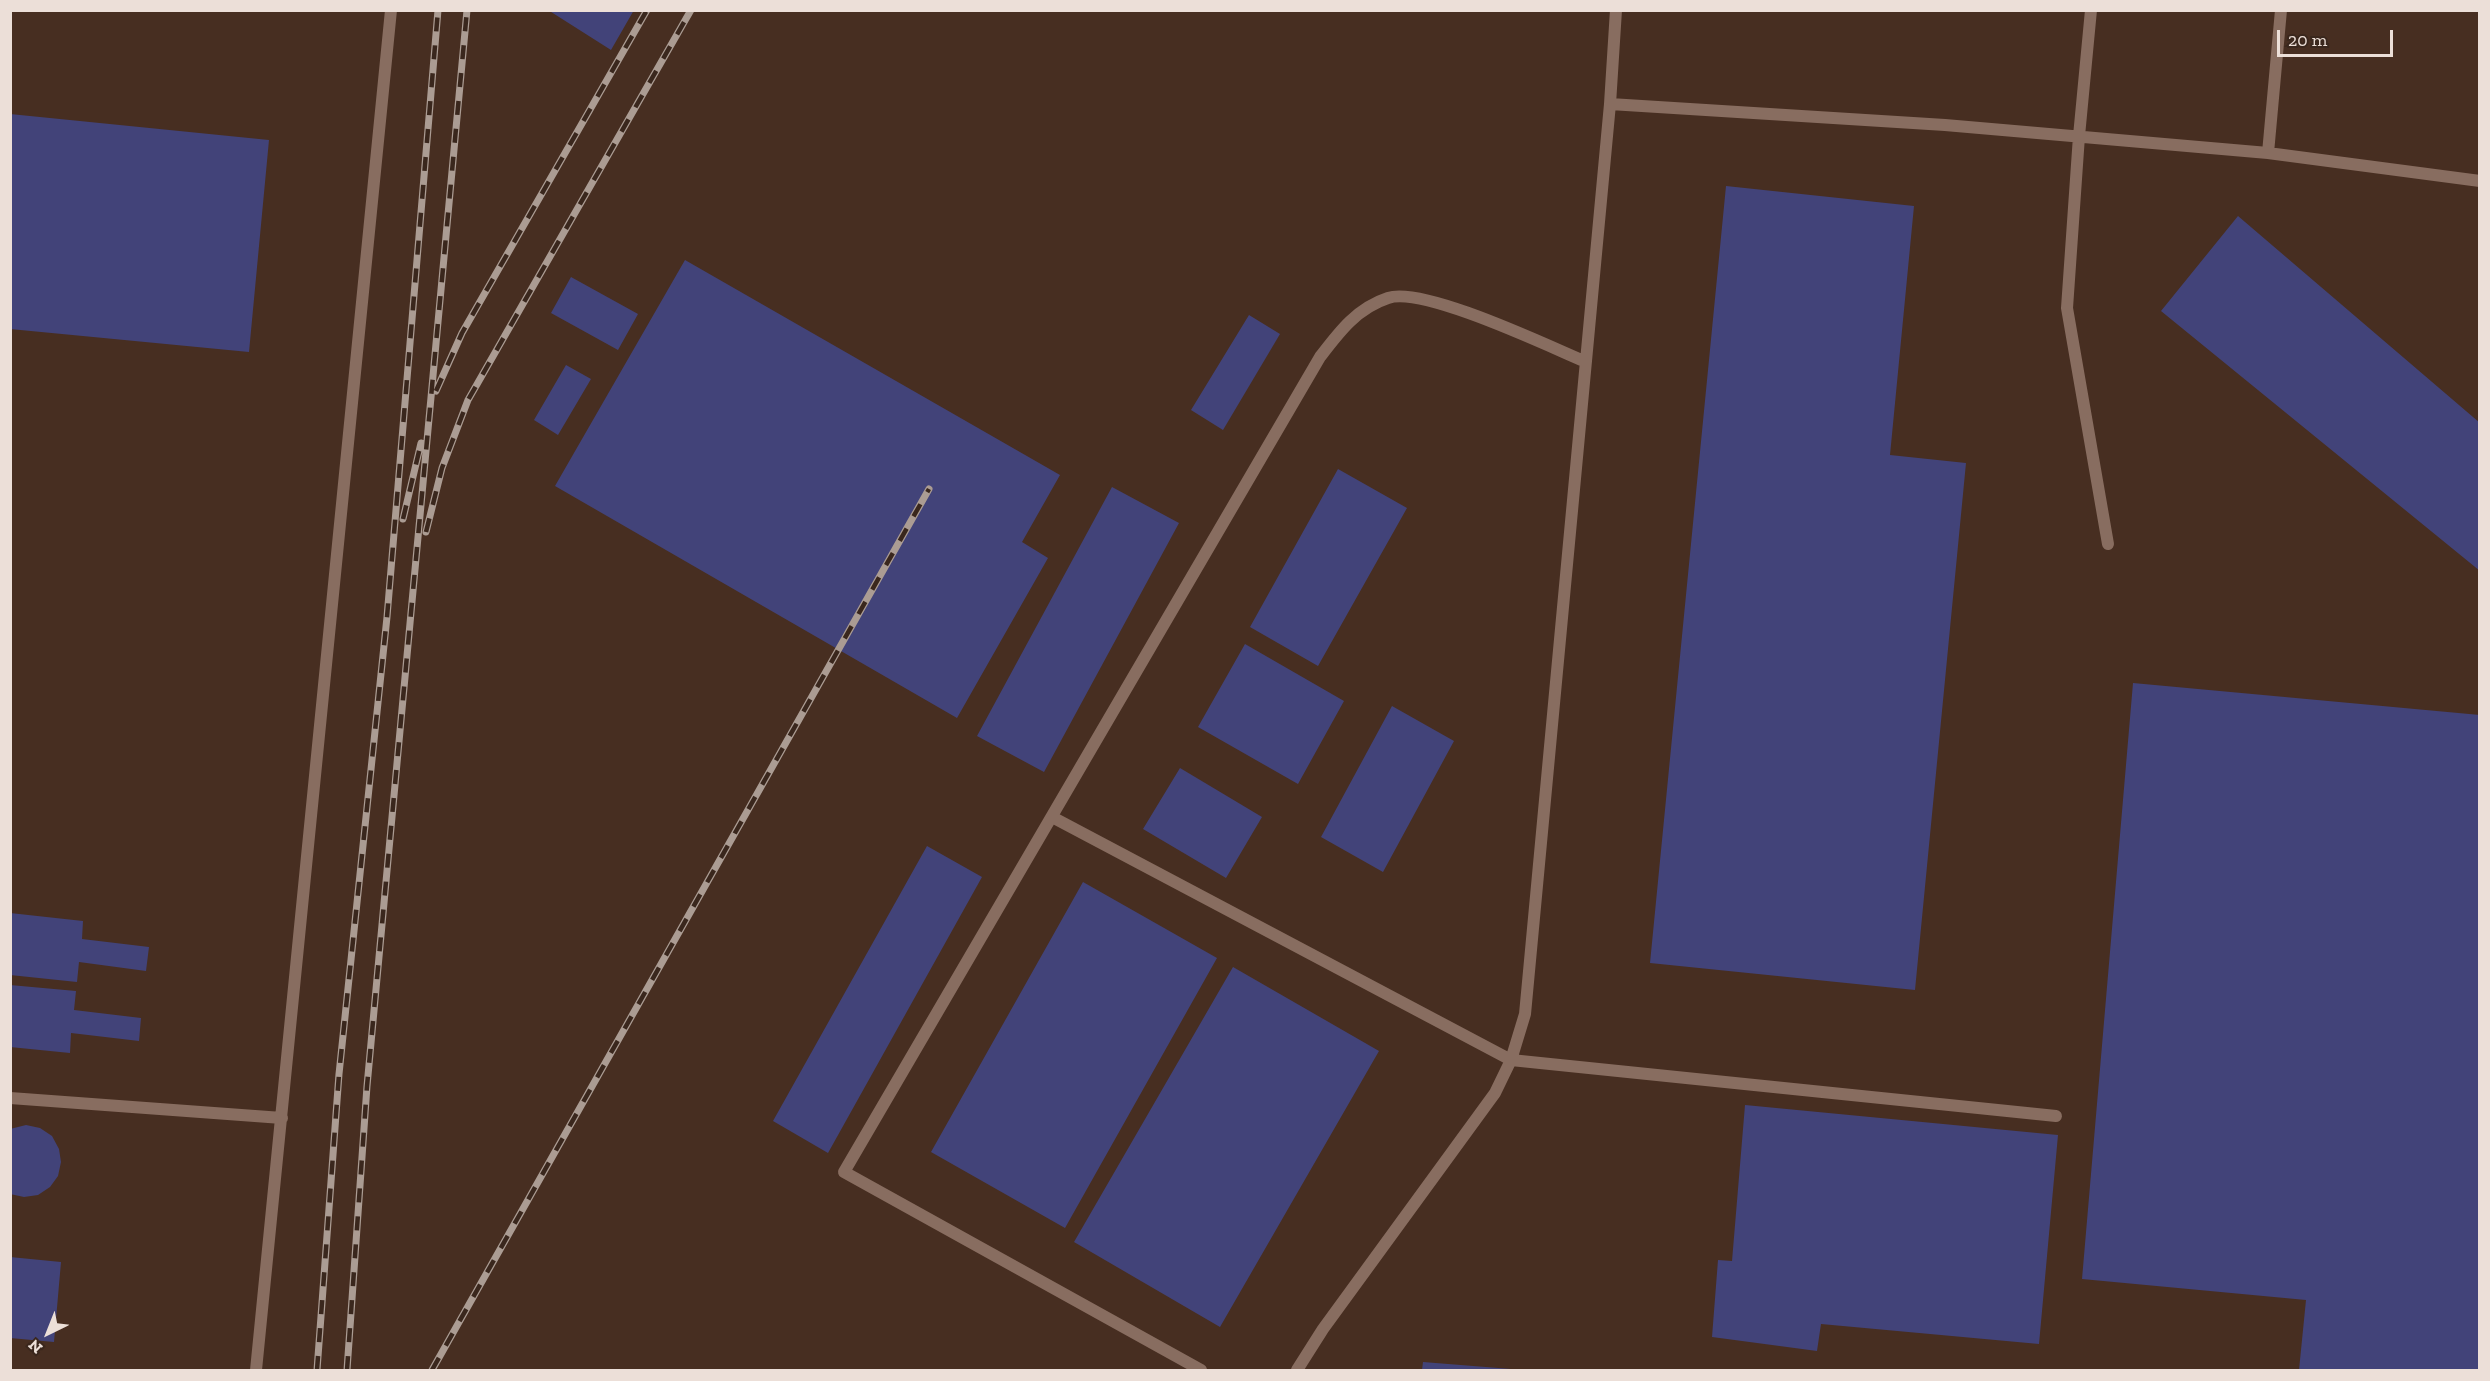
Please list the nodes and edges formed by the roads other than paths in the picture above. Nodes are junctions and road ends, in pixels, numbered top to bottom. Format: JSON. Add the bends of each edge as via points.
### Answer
{"nodes":[{"id":1,"x":391,"y":10,"type":"edge"},
{"id":2,"x":1616,"y":10,"type":"edge"},
{"id":3,"x":2091,"y":10,"type":"edge"},
{"id":4,"x":2281,"y":10,"type":"edge"},
{"id":5,"x":1610,"y":105,"type":"junction"},
{"id":6,"x":2079,"y":136,"type":"junction"},
{"id":7,"x":2268,"y":153,"type":"junction"},
{"id":8,"x":2480,"y":181,"type":"edge"},
{"id":9,"x":1586,"y":362,"type":"junction"},
{"id":10,"x":2108,"y":544,"type":"dead end"},
{"id":11,"x":1052,"y":817,"type":"junction"},
{"id":12,"x":1511,"y":1060,"type":"junction"},
{"id":13,"x":10,"y":1098,"type":"edge"},
{"id":14,"x":2056,"y":1116,"type":"dead end"},
{"id":15,"x":282,"y":1119,"type":"junction"},
{"id":16,"x":256,"y":1371,"type":"edge"},
{"id":17,"x":1201,"y":1371,"type":"edge"},
{"id":18,"x":1297,"y":1371,"type":"edge"}],
"edges":[{"from":1,"to":15,"type":"lane"},
{"from":2,"to":5,"type":"lane"},
{"from":3,"to":6,"type":"lane"},
{"from":4,"to":7,"type":"lane"},
{"from":5,"to":6,"type":"lane"},
{"from":5,"to":9,"type":"lane"},
{"from":6,"to":7,"type":"lane"},
{"from":6,"to":10,"type":"lane","via":[[2067,308]]},
{"from":7,"to":8,"type":"lane"},
{"from":9,"to":11,"type":"lane","via":[[1420,298],[1390,297],[1362,310],[1320,357]]},
{"from":9,"to":12,"type":"lane","via":[[1525,1014]]},
{"from":11,"to":12,"type":"lane"},
{"from":11,"to":17,"type":"lane","via":[[844,1173]]},
{"from":12,"to":14,"type":"lane"},
{"from":12,"to":18,"type":"lane","via":[[1495,1093],[1323,1329]]},
{"from":13,"to":15,"type":"lane"},
{"from":15,"to":16,"type":"lane"}]}
